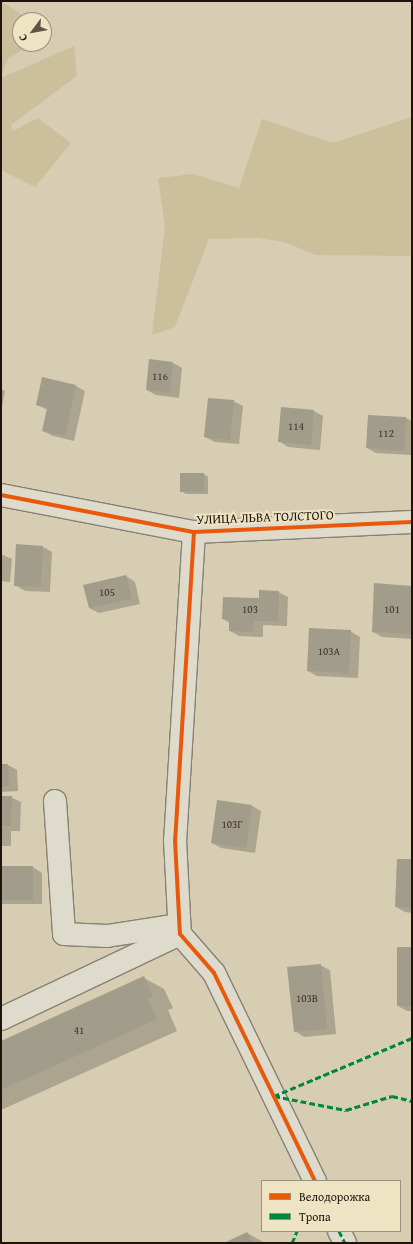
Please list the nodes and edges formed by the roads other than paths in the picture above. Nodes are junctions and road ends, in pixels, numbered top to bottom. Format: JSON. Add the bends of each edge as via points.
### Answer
{"nodes":[{"id":1,"x":1,"y":495,"type":"edge"},
{"id":2,"x":412,"y":522,"type":"edge"},
{"id":3,"x":194,"y":532,"type":"junction"},
{"id":4,"x":56,"y":801,"type":"dead end"},
{"id":5,"x":180,"y":930,"type":"junction"},
{"id":6,"x":1,"y":1019,"type":"edge"},
{"id":7,"x":315,"y":1180,"type":"edge"},
{"id":8,"x":340,"y":1232,"type":"edge"},
{"id":9,"x":345,"y":1243,"type":"edge"}],
"edges":[{"from":1,"to":3,"type":"street","name":"УЛИЦА ЛЬВА ТОЛСТОГО"},
{"from":2,"to":3,"type":"street","name":"УЛИЦА ЛЬВА ТОЛСТОГО"},
{"from":3,"to":5,"type":"street","via":[[175,840]]},
{"from":4,"to":5,"type":"street","via":[[64,934],[106,936]]},
{"from":5,"to":6,"type":"street"},
{"from":5,"to":7,"type":"street","via":[[214,973]]},
{"from":8,"to":9,"type":"street"}]}
